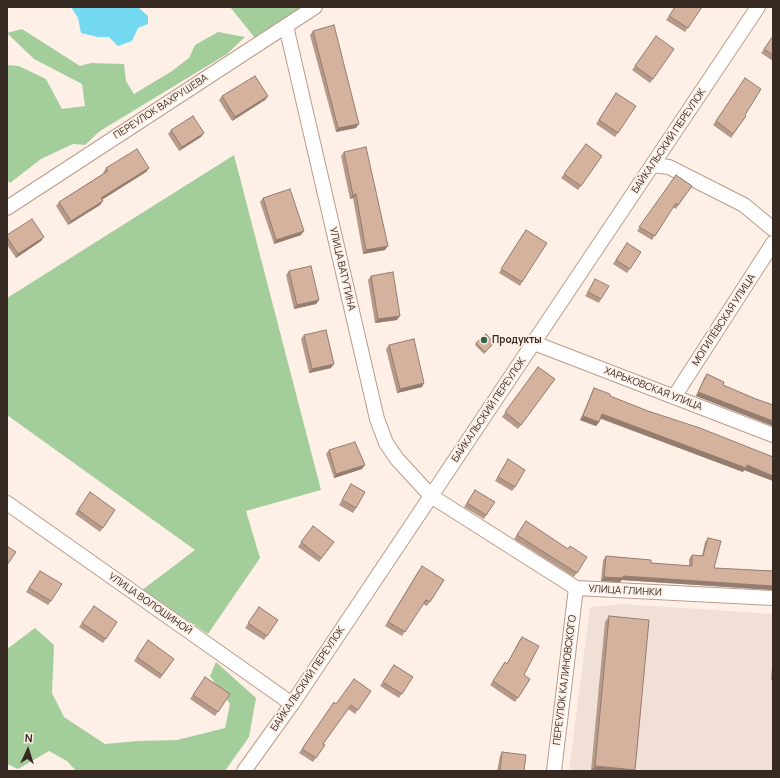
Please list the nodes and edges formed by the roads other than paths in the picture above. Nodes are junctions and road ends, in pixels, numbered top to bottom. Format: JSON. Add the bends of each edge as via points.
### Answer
{"nodes":[{"id":1,"x":315,"y":7,"type":"edge"},
{"id":2,"x":758,"y":7,"type":"edge"},
{"id":3,"x":286,"y":26,"type":"junction"},
{"id":4,"x":652,"y":165,"type":"junction"},
{"id":5,"x":7,"y":208,"type":"edge"},
{"id":6,"x":773,"y":229,"type":"edge"},
{"id":7,"x":773,"y":243,"type":"edge"},
{"id":8,"x":534,"y":343,"type":"junction"},
{"id":9,"x":674,"y":397,"type":"junction"},
{"id":10,"x":773,"y":435,"type":"edge"},
{"id":11,"x":431,"y":496,"type":"junction"},
{"id":12,"x":7,"y":503,"type":"edge"},
{"id":13,"x":576,"y":588,"type":"junction"},
{"id":14,"x":773,"y":598,"type":"edge"},
{"id":15,"x":292,"y":704,"type":"junction"},
{"id":16,"x":244,"y":771,"type":"edge"},
{"id":17,"x":554,"y":771,"type":"edge"}],
"edges":[{"from":1,"to":3,"type":"street","name":"ПЕРЕУЛОК ВАХРУШЕВА"},
{"from":2,"to":4,"type":"street","name":"БАЙКАЛЬСКИЙ ПЕРЕУЛОК"},
{"from":3,"to":5,"type":"street","name":"ПЕРЕУЛОК ВАХРУШЕВА"},
{"from":3,"to":11,"type":"street","name":"УЛИЦА ВАТУТИНА","via":[[378,419],[386,443],[397,459]]},
{"from":4,"to":6,"type":"street","via":[[669,167],[694,178],[744,205]]},
{"from":4,"to":8,"type":"street","name":"БАЙКАЛЬСКИЙ ПЕРЕУЛОК"},
{"from":7,"to":9,"type":"street","name":"МОГИЛЁВСКАЯ УЛИЦА"},
{"from":8,"to":9,"type":"street","name":"ХАРЬКОВСКАЯ УЛИЦА"},
{"from":8,"to":11,"type":"street","name":"БАЙКАЛЬСКИЙ ПЕРЕУЛОК"},
{"from":9,"to":10,"type":"street","name":"ХАРЬКОВСКАЯ УЛИЦА"},
{"from":11,"to":13,"type":"street","name":"УЛИЦА ГЛИНКИ"},
{"from":11,"to":15,"type":"street","name":"БАЙКАЛЬСКИЙ ПЕРЕУЛОК"},
{"from":12,"to":15,"type":"street","name":"УЛИЦА ВОЛОШИНОЙ"},
{"from":13,"to":14,"type":"street","name":"УЛИЦА ГЛИНКИ"},
{"from":13,"to":17,"type":"street","name":"ПЕРЕУЛОК КАЛИНОВСКОГО"},
{"from":15,"to":16,"type":"street","name":"БАЙКАЛЬСКИЙ ПЕРЕУЛОК"}]}
